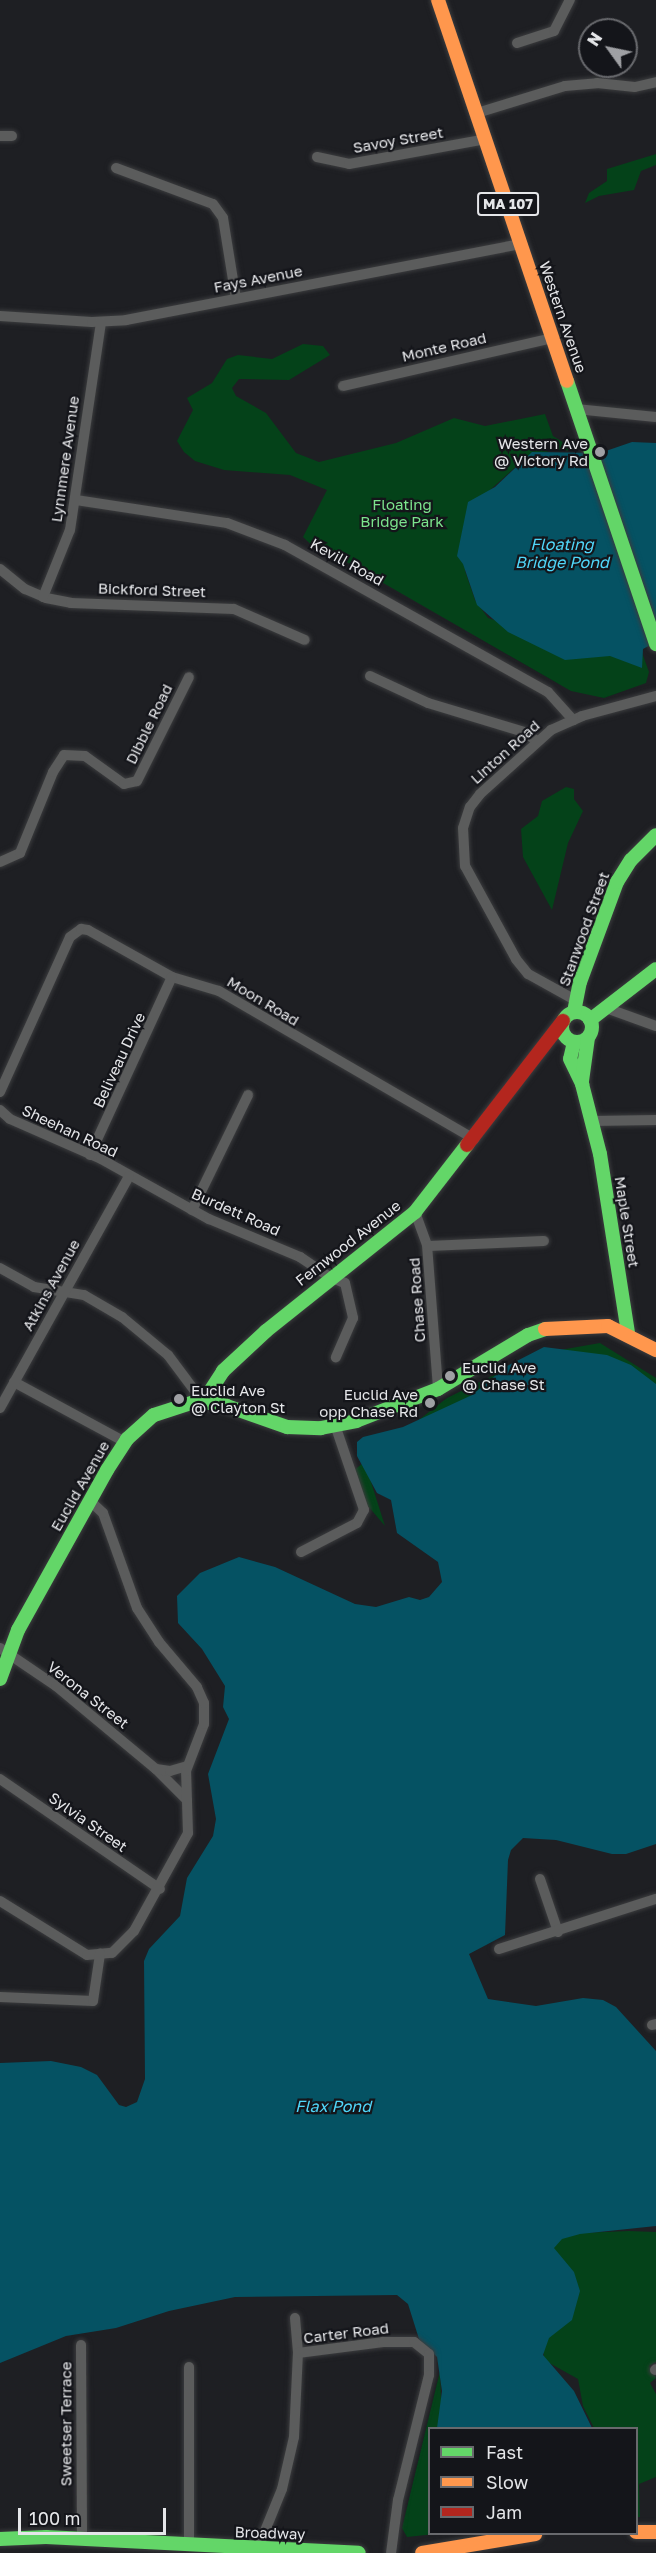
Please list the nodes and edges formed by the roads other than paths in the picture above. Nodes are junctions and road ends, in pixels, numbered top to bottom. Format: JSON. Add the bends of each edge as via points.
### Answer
{"nodes":[{"id":1,"x":438,"y":0,"type":"edge"},
{"id":2,"x":570,"y":0,"type":"edge"},
{"id":3,"x":517,"y":43,"type":"dead end"},
{"id":4,"x":656,"y":82,"type":"edge"},
{"id":5,"x":477,"y":114,"type":"junction"},
{"id":6,"x":486,"y":139,"type":"junction"},
{"id":7,"x":317,"y":157,"type":"dead end"},
{"id":8,"x":116,"y":168,"type":"dead end"},
{"id":9,"x":521,"y":244,"type":"junction"},
{"id":10,"x":236,"y":298,"type":"junction"},
{"id":11,"x":1,"y":318,"type":"edge"},
{"id":12,"x":101,"y":322,"type":"junction"},
{"id":13,"x":552,"y":338,"type":"junction"},
{"id":14,"x":343,"y":386,"type":"dead end"},
{"id":15,"x":576,"y":409,"type":"junction"},
{"id":16,"x":656,"y":417,"type":"edge"},
{"id":17,"x":76,"y":500,"type":"junction"},
{"id":18,"x":0,"y":569,"type":"edge"},
{"id":19,"x":43,"y":597,"type":"junction"},
{"id":20,"x":305,"y":640,"type":"dead end"},
{"id":21,"x":656,"y":644,"type":"edge"},
{"id":22,"x":370,"y":676,"type":"dead end"},
{"id":23,"x":189,"y":677,"type":"dead end"},
{"id":24,"x":656,"y":696,"type":"edge"},
{"id":25,"x":573,"y":720,"type":"junction"},
{"id":26,"x":537,"y":741,"type":"junction"},
{"id":27,"x":656,"y":835,"type":"edge"},
{"id":28,"x":0,"y":862,"type":"edge"},
{"id":29,"x":656,"y":969,"type":"edge"},
{"id":30,"x":172,"y":976,"type":"junction"},
{"id":31,"x":575,"y":1006,"type":"junction"},
{"id":32,"x":606,"y":1008,"type":"junction"},
{"id":33,"x":590,"y":1020,"type":"junction"},
{"id":34,"x":563,"y":1021,"type":"junction"},
{"id":35,"x":656,"y":1026,"type":"edge"},
{"id":36,"x":588,"y":1038,"type":"junction"},
{"id":37,"x":570,"y":1041,"type":"junction"},
{"id":38,"x":550,"y":1054,"type":"junction"},
{"id":39,"x":570,"y":1059,"type":"junction"},
{"id":40,"x":526,"y":1074,"type":"junction"},
{"id":41,"x":582,"y":1084,"type":"junction"},
{"id":42,"x":0,"y":1092,"type":"edge"},
{"id":43,"x":248,"y":1095,"type":"dead end"},
{"id":44,"x":0,"y":1110,"type":"edge"},
{"id":45,"x":656,"y":1120,"type":"edge"},
{"id":46,"x":592,"y":1121,"type":"junction"},
{"id":47,"x":474,"y":1139,"type":"junction"},
{"id":48,"x":90,"y":1155,"type":"junction"},
{"id":49,"x":129,"y":1176,"type":"junction"},
{"id":50,"x":192,"y":1210,"type":"junction"},
{"id":51,"x":415,"y":1212,"type":"junction"},
{"id":52,"x":544,"y":1241,"type":"dead end"},
{"id":53,"x":428,"y":1246,"type":"junction"},
{"id":54,"x":0,"y":1268,"type":"edge"},
{"id":55,"x":330,"y":1277,"type":"junction"},
{"id":56,"x":62,"y":1294,"type":"junction"},
{"id":57,"x":628,"y":1333,"type":"junction"},
{"id":58,"x":656,"y":1350,"type":"edge"},
{"id":59,"x":336,"y":1357,"type":"dead end"},
{"id":60,"x":14,"y":1382,"type":"junction"},
{"id":61,"x":438,"y":1389,"type":"junction"},
{"id":62,"x":203,"y":1402,"type":"junction"},
{"id":63,"x":0,"y":1408,"type":"edge"},
{"id":64,"x":334,"y":1425,"type":"junction"},
{"id":65,"x":125,"y":1442,"type":"junction"},
{"id":66,"x":90,"y":1501,"type":"junction"},
{"id":67,"x":301,"y":1552,"type":"dead end"},
{"id":68,"x":4,"y":1650,"type":"edge"},
{"id":69,"x":0,"y":1680,"type":"edge"},
{"id":70,"x":187,"y":1766,"type":"junction"},
{"id":71,"x":156,"y":1769,"type":"junction"},
{"id":72,"x":0,"y":1779,"type":"edge"},
{"id":73,"x":187,"y":1800,"type":"junction"},
{"id":74,"x":540,"y":1879,"type":"dead end"},
{"id":75,"x":159,"y":1889,"type":"junction"},
{"id":76,"x":656,"y":1899,"type":"edge"},
{"id":77,"x":0,"y":1901,"type":"edge"},
{"id":78,"x":558,"y":1932,"type":"junction"},
{"id":79,"x":499,"y":1949,"type":"dead end"},
{"id":80,"x":99,"y":1954,"type":"junction"},
{"id":81,"x":0,"y":1997,"type":"edge"},
{"id":82,"x":295,"y":2318,"type":"dead end"},
{"id":83,"x":81,"y":2345,"type":"dead end"},
{"id":84,"x":298,"y":2353,"type":"junction"},
{"id":85,"x":189,"y":2367,"type":"dead end"},
{"id":86,"x":638,"y":2532,"type":"edge"},
{"id":87,"x":656,"y":2532,"type":"edge"},
{"id":88,"x":529,"y":2535,"type":"edge"},
{"id":89,"x":0,"y":2539,"type":"edge"},
{"id":90,"x":82,"y":2539,"type":"junction"},
{"id":91,"x":189,"y":2546,"type":"junction"},
{"id":92,"x":256,"y":2551,"type":"edge"},
{"id":93,"x":323,"y":2552,"type":"edge"},
{"id":94,"x":359,"y":2553,"type":"edge"},
{"id":95,"x":391,"y":2553,"type":"edge"},
{"id":96,"x":422,"y":2553,"type":"edge"}],
"edges":[{"from":1,"to":5,"type":"street","name":"Western Avenue","number":"MA 107"},
{"from":2,"to":3,"type":"street","via":[[554,31]]},
{"from":4,"to":5,"type":"street","via":[[635,87],[597,83],[565,86]]},
{"from":5,"to":6,"type":"street","name":"Western Avenue","number":"MA 107"},
{"from":6,"to":7,"type":"street","name":"Savoy Street","via":[[349,164]]},
{"from":6,"to":9,"type":"street","name":"Western Avenue","number":"MA 107"},
{"from":8,"to":10,"type":"street","via":[[213,204],[223,218]]},
{"from":9,"to":10,"type":"street","name":"Fays Avenue"},
{"from":9,"to":13,"type":"street","name":"Western Avenue","number":"MA 107"},
{"from":10,"to":12,"type":"street","name":"Fays Avenue"},
{"from":11,"to":12,"type":"street","name":"Fays Avenue"},
{"from":12,"to":17,"type":"street","name":"Lynnmere Avenue"},
{"from":13,"to":14,"type":"street","name":"Monte Road"},
{"from":13,"to":15,"type":"street","name":"Western Avenue","number":"MA 107"},
{"from":15,"to":16,"type":"street"},
{"from":15,"to":21,"type":"street","name":"Western Avenue","number":"MA 107"},
{"from":17,"to":19,"type":"street","name":"Lynnmere Avenue","via":[[66,545]]},
{"from":17,"to":25,"type":"street","name":"Kevill Road","via":[[219,522],[285,545],[548,692]]},
{"from":18,"to":19,"type":"street","name":"Bickford Street","via":[[25,589]]},
{"from":19,"to":20,"type":"street","name":"Bickford Street","via":[[70,603],[234,609]]},
{"from":22,"to":26,"type":"street","via":[[428,703],[524,732]]},
{"from":23,"to":28,"type":"street","name":"Dibble Road","via":[[134,783],[124,784],[85,756],[64,755],[20,853]]},
{"from":24,"to":25,"type":"street","name":"Linton Road"},
{"from":25,"to":26,"type":"street","name":"Linton Road"},
{"from":26,"to":31,"type":"street","name":"Linton Road","via":[[470,807],[463,828],[463,858],[522,967]]},
{"from":27,"to":31,"type":"street","name":"Stanwood Street","via":[[631,860],[617,882]]},
{"from":29,"to":32,"type":"street"},
{"from":30,"to":42,"type":"street","name":"Moon Road","via":[[81,929],[70,937]]},
{"from":30,"to":47,"type":"street","name":"Moon Road","via":[[219,991]]},
{"from":30,"to":48,"type":"street","name":"Beliveau Drive"},
{"from":31,"to":33,"type":"street"},
{"from":31,"to":34,"type":"street"},
{"from":32,"to":33,"type":"street"},
{"from":32,"to":35,"type":"street"},
{"from":33,"to":36,"type":"street","name":"Maple Street"},
{"from":34,"to":37,"type":"street","via":[[562,1031]]},
{"from":34,"to":40,"type":"street","name":"Fernwood Avenue"},
{"from":36,"to":37,"type":"street"},
{"from":36,"to":41,"type":"street","name":"Maple Street"},
{"from":37,"to":38,"type":"street","name":"Fernwood Avenue"},
{"from":37,"to":39,"type":"street"},
{"from":38,"to":39,"type":"street","via":[[565,1054]]},
{"from":38,"to":40,"type":"street","name":"Fernwood Avenue"},
{"from":39,"to":41,"type":"street","name":"Maple Street"},
{"from":40,"to":47,"type":"street","name":"Fernwood Avenue"},
{"from":41,"to":46,"type":"street","name":"Maple Street"},
{"from":43,"to":50,"type":"street"},
{"from":44,"to":48,"type":"street","name":"Sheehan Road","via":[[10,1119]]},
{"from":45,"to":46,"type":"street"},
{"from":46,"to":57,"type":"street","name":"Maple Street"},
{"from":47,"to":51,"type":"street","name":"Fernwood Avenue"},
{"from":48,"to":49,"type":"street","name":"Sheehan Road"},
{"from":49,"to":50,"type":"street","name":"Burdett Road"},
{"from":49,"to":56,"type":"street","name":"Atkins Avenue"},
{"from":50,"to":55,"type":"street","name":"Burdett Road","via":[[300,1257]]},
{"from":51,"to":53,"type":"street","name":"Chase Road"},
{"from":51,"to":55,"type":"street","name":"Fernwood Avenue"},
{"from":52,"to":53,"type":"street"},
{"from":53,"to":61,"type":"street","name":"Chase Road"},
{"from":54,"to":56,"type":"street","via":[[34,1287]]},
{"from":55,"to":59,"type":"street","name":"Burdett Road","via":[[345,1283],[353,1306],[353,1318]]},
{"from":55,"to":62,"type":"street","name":"Fernwood Avenue","via":[[223,1371]]},
{"from":56,"to":60,"type":"street","name":"Atkins Avenue"},
{"from":56,"to":62,"type":"street","via":[[84,1295],[139,1329],[168,1355]]},
{"from":57,"to":58,"type":"street"},
{"from":57,"to":61,"type":"street","name":"Euclid Avenue","via":[[600,1326],[550,1328],[528,1335]]},
{"from":60,"to":63,"type":"street","name":"Atkins Avenue"},
{"from":60,"to":65,"type":"street"},
{"from":61,"to":64,"type":"street","name":"Euclid Avenue","via":[[373,1416]]},
{"from":62,"to":64,"type":"street","name":"Euclid Avenue","via":[[287,1427]]},
{"from":62,"to":65,"type":"street","name":"Euclid Avenue","via":[[182,1403],[154,1415]]},
{"from":64,"to":67,"type":"street","via":[[364,1510],[357,1523]]},
{"from":65,"to":66,"type":"street","name":"Euclid Avenue"},
{"from":66,"to":68,"type":"street","name":"Euclid Avenue"},
{"from":66,"to":70,"type":"street","via":[[103,1513],[137,1608],[202,1697],[204,1724]]},
{"from":68,"to":69,"type":"street","name":"Euclid Avenue"},
{"from":68,"to":71,"type":"street","name":"Verona Street","via":[[56,1686]]},
{"from":70,"to":71,"type":"street","via":[[170,1771]]},
{"from":70,"to":73,"type":"street"},
{"from":71,"to":73,"type":"street","name":"Verona Street"},
{"from":72,"to":75,"type":"street","name":"Sylvia Street"},
{"from":73,"to":75,"type":"street","via":[[188,1833]]},
{"from":74,"to":78,"type":"street"},
{"from":75,"to":80,"type":"street","via":[[134,1931],[112,1953]]},
{"from":76,"to":78,"type":"street"},
{"from":77,"to":80,"type":"street","via":[[56,1939],[87,1955]]},
{"from":78,"to":79,"type":"street"},
{"from":80,"to":81,"type":"street","via":[[93,2001]]},
{"from":82,"to":84,"type":"street"},
{"from":83,"to":90,"type":"street","name":"Sweetser Terrace"},
{"from":84,"to":92,"type":"street","name":"Carter Road","via":[[294,2437],[282,2489]]},
{"from":84,"to":95,"type":"street","name":"Carter Road","via":[[414,2342],[429,2354],[429,2375],[398,2500]]},
{"from":85,"to":91,"type":"street"},
{"from":86,"to":87,"type":"street"},
{"from":88,"to":96,"type":"street"},
{"from":89,"to":90,"type":"street","name":"Broadway"},
{"from":90,"to":91,"type":"street","name":"Broadway"},
{"from":91,"to":92,"type":"street","name":"Broadway"},
{"from":92,"to":93,"type":"street","name":"Broadway"},
{"from":93,"to":94,"type":"street","name":"Broadway"}]}
